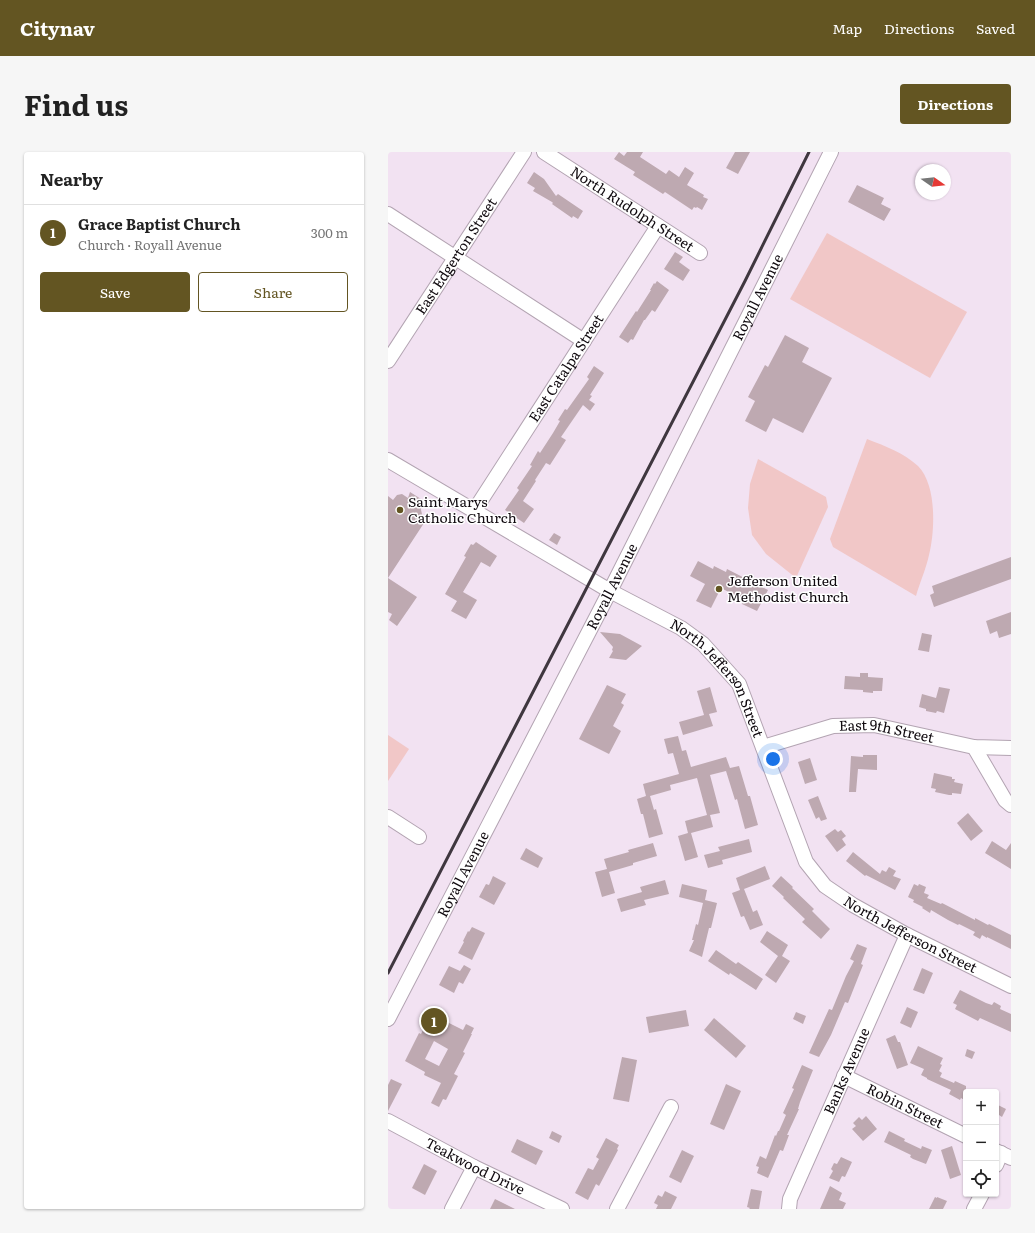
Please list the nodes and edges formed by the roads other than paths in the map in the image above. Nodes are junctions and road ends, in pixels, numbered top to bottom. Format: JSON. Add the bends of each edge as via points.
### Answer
{"nodes":[{"id":1,"x":524,"y":152,"type":"edge"},
{"id":2,"x":544,"y":152,"type":"edge"},
{"id":3,"x":831,"y":152,"type":"edge"},
{"id":4,"x":388,"y":214,"type":"edge"},
{"id":5,"x":658,"y":226,"type":"junction"},
{"id":6,"x":700,"y":253,"type":"dead end"},
{"id":7,"x":456,"y":257,"type":"junction"},
{"id":8,"x":584,"y":341,"type":"junction"},
{"id":9,"x":388,"y":361,"type":"edge"},
{"id":10,"x":388,"y":460,"type":"edge"},
{"id":11,"x":474,"y":511,"type":"junction"},
{"id":12,"x":610,"y":591,"type":"junction"},
{"id":13,"x":763,"y":747,"type":"junction"},
{"id":14,"x":974,"y":748,"type":"junction"},
{"id":15,"x":1011,"y":748,"type":"edge"},
{"id":16,"x":1011,"y":805,"type":"edge"},
{"id":17,"x":388,"y":817,"type":"edge"},
{"id":18,"x":419,"y":837,"type":"dead end"},
{"id":19,"x":908,"y":935,"type":"junction"},
{"id":20,"x":1011,"y":986,"type":"edge"},
{"id":21,"x":388,"y":1019,"type":"edge"},
{"id":22,"x":844,"y":1076,"type":"junction"},
{"id":23,"x":671,"y":1107,"type":"dead end"},
{"id":24,"x":388,"y":1122,"type":"edge"},
{"id":25,"x":963,"y":1135,"type":"edge"},
{"id":26,"x":474,"y":1166,"type":"junction"},
{"id":27,"x":980,"y":1197,"type":"edge"},
{"id":28,"x":452,"y":1209,"type":"edge"},
{"id":29,"x":562,"y":1209,"type":"edge"},
{"id":30,"x":617,"y":1209,"type":"edge"},
{"id":31,"x":789,"y":1209,"type":"edge"},
{"id":32,"x":974,"y":1209,"type":"edge"}],
"edges":[{"from":1,"to":7,"type":"street","name":"East Edgerton Street"},
{"from":2,"to":5,"type":"street","name":"North Rudolph Street"},
{"from":3,"to":12,"type":"street","name":"Royall Avenue"},
{"from":4,"to":7,"type":"street"},
{"from":5,"to":6,"type":"street","name":"North Rudolph Street"},
{"from":5,"to":8,"type":"street","name":"East Catalpa Street"},
{"from":7,"to":8,"type":"street"},
{"from":7,"to":9,"type":"street","name":"East Edgerton Street"},
{"from":8,"to":11,"type":"street","name":"East Catalpa Street"},
{"from":10,"to":11,"type":"street","name":"North Jefferson Street"},
{"from":11,"to":12,"type":"street","name":"North Jefferson Street"},
{"from":12,"to":13,"type":"street","name":"North Jefferson Street","via":[[682,628],[703,644],[739,684]]},
{"from":12,"to":21,"type":"street","name":"Royall Avenue"},
{"from":13,"to":14,"type":"street","name":"East 9th Street","via":[[833,726],[874,725]]},
{"from":13,"to":19,"type":"street","name":"North Jefferson Street","via":[[806,862],[826,886]]},
{"from":14,"to":15,"type":"street","name":"East 9th Street"},
{"from":14,"to":16,"type":"street","via":[[1005,800]]},
{"from":17,"to":18,"type":"street"},
{"from":19,"to":20,"type":"street","name":"North Jefferson Street"},
{"from":19,"to":22,"type":"street","name":"Banks Avenue"},
{"from":22,"to":25,"type":"street","name":"Robin Street"},
{"from":22,"to":31,"type":"street","name":"Banks Avenue","via":[[790,1199]]},
{"from":23,"to":30,"type":"street"},
{"from":24,"to":26,"type":"street","name":"Teakwood Drive"},
{"from":26,"to":28,"type":"street"},
{"from":26,"to":29,"type":"street","name":"Teakwood Drive"},
{"from":27,"to":32,"type":"street"}]}
